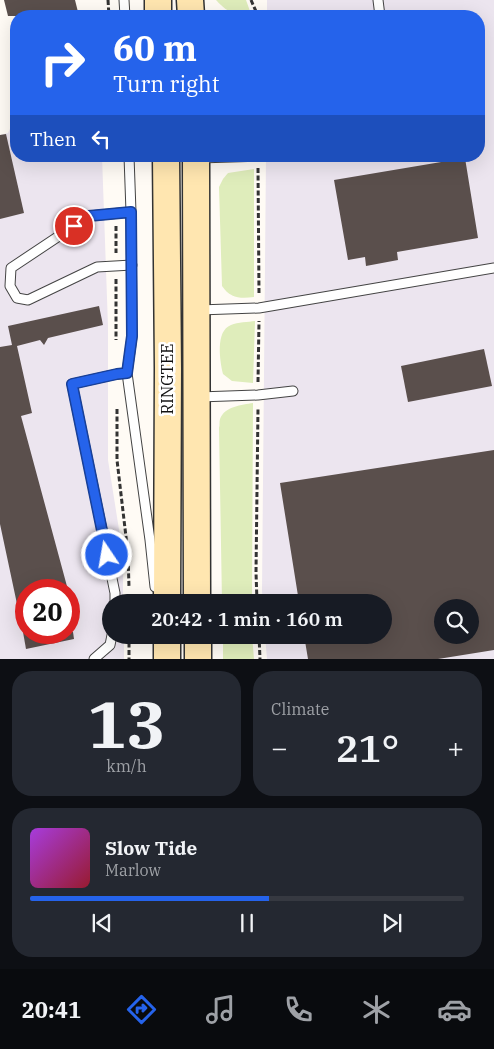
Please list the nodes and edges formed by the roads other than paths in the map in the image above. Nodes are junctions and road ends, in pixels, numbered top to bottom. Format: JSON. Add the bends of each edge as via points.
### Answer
{"nodes":[{"id":1,"x":129,"y":162,"type":"edge"},
{"id":2,"x":166,"y":162,"type":"edge"},
{"id":3,"x":196,"y":162,"type":"edge"},
{"id":4,"x":131,"y":212,"type":"junction"},
{"id":5,"x":132,"y":265,"type":"junction"},
{"id":6,"x":494,"y":268,"type":"edge"},
{"id":7,"x":196,"y":310,"type":"junction"},
{"id":8,"x":127,"y":373,"type":"junction"},
{"id":9,"x":293,"y":390,"type":"dead end"},
{"id":10,"x":197,"y":397,"type":"junction"},
{"id":11,"x":115,"y":594,"type":"edge"},
{"id":12,"x":160,"y":594,"type":"edge"},
{"id":13,"x":161,"y":594,"type":"edge"},
{"id":14,"x":197,"y":594,"type":"edge"},
{"id":15,"x":110,"y":644,"type":"edge"},
{"id":16,"x":161,"y":644,"type":"edge"},
{"id":17,"x":167,"y":644,"type":"edge"},
{"id":18,"x":198,"y":644,"type":"edge"},
{"id":19,"x":94,"y":659,"type":"edge"},
{"id":20,"x":162,"y":659,"type":"edge"},
{"id":21,"x":166,"y":659,"type":"edge"},
{"id":22,"x":198,"y":659,"type":"edge"}],
"edges":[{"from":1,"to":4,"type":"lane"},
{"from":2,"to":13,"type":"main road","name":"RINGTEE","via":[[168,358]]},
{"from":3,"to":7,"type":"main road","name":"RINGTEE"},
{"from":4,"to":5,"type":"lane"},
{"from":4,"to":5,"type":"lane","via":[[89,216],[11,268],[10,286],[17,298],[28,300],[96,267]]},
{"from":5,"to":8,"type":"lane","via":[[132,336]]},
{"from":6,"to":7,"type":"lane","via":[[259,308]]},
{"from":7,"to":10,"type":"main road","name":"RINGTEE"},
{"from":8,"to":11,"type":"lane","via":[[72,384]]},
{"from":8,"to":12,"type":"lane"},
{"from":9,"to":10,"type":"lane"},
{"from":10,"to":14,"type":"main road","name":"RINGTEE"},
{"from":15,"to":19,"type":"lane"},
{"from":16,"to":20,"type":"lane"},
{"from":17,"to":21,"type":"main road"},
{"from":18,"to":22,"type":"main road"}]}
